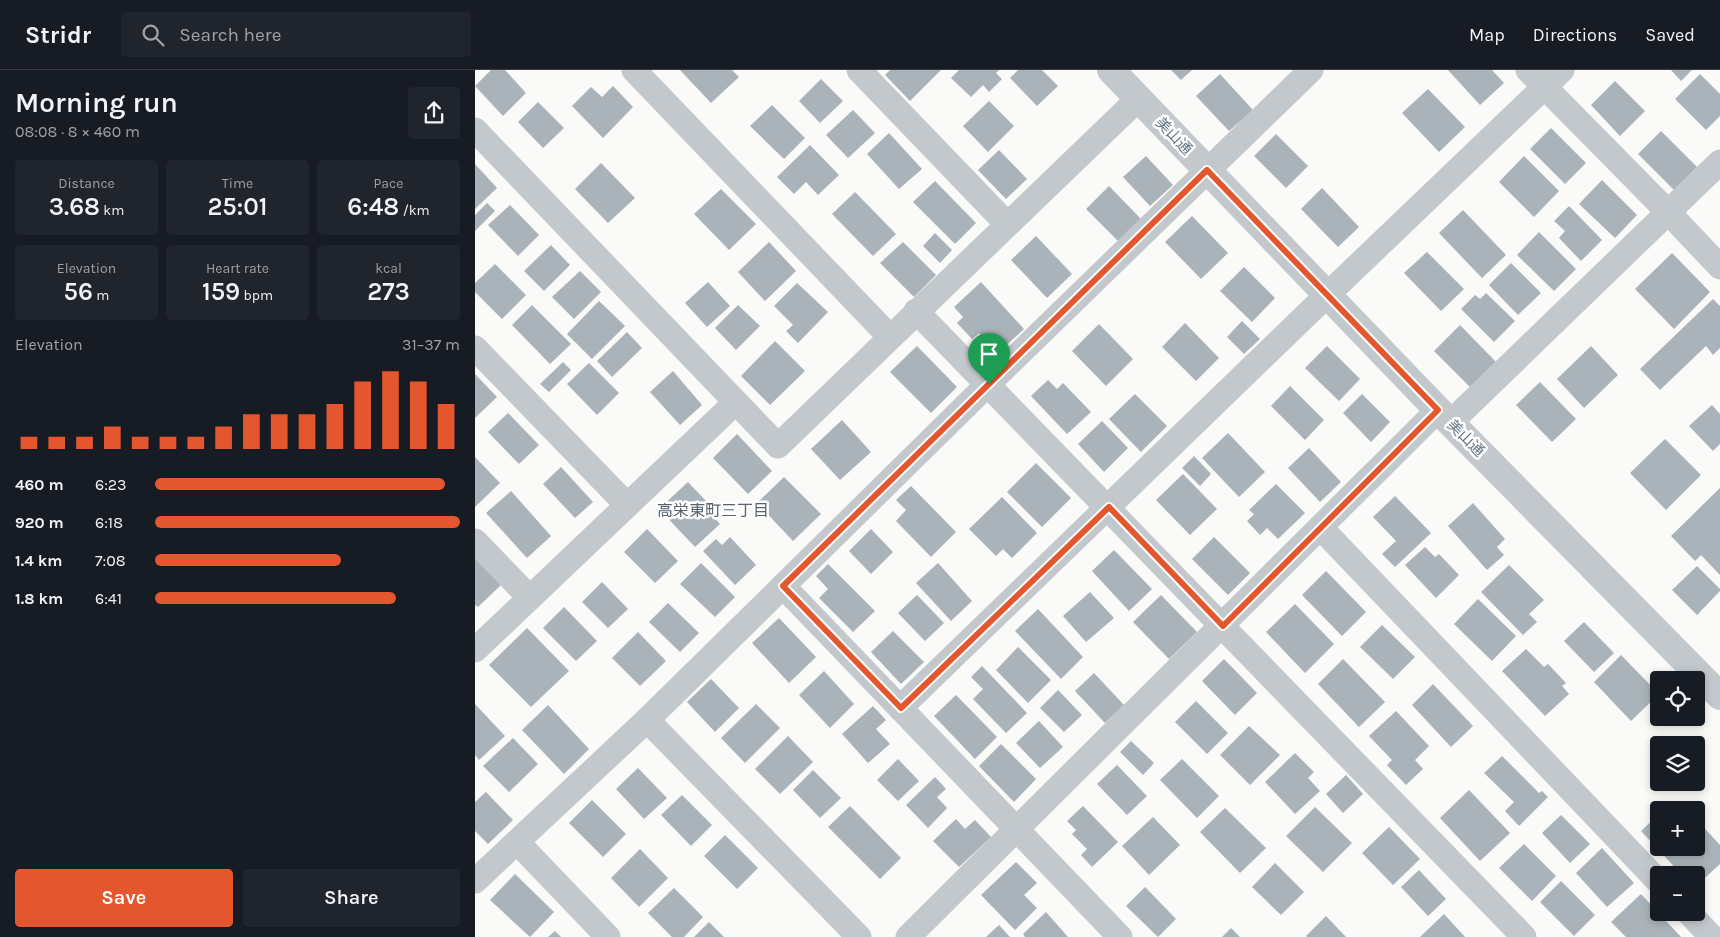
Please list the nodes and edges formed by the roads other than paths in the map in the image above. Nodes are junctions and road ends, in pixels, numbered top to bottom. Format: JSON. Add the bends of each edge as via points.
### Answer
{"nodes":[{"id":1,"x":634,"y":70,"type":"edge"},
{"id":2,"x":859,"y":70,"type":"edge"},
{"id":3,"x":1111,"y":70,"type":"edge"},
{"id":4,"x":1311,"y":70,"type":"edge"},
{"id":5,"x":1545,"y":76,"type":"edge"},
{"id":6,"x":1138,"y":99,"type":"junction"},
{"id":7,"x":475,"y":130,"type":"edge"},
{"id":8,"x":1720,"y":162,"type":"edge"},
{"id":9,"x":1207,"y":170,"type":"junction"},
{"id":10,"x":1668,"y":212,"type":"junction"},
{"id":11,"x":1007,"y":224,"type":"junction"},
{"id":12,"x":1720,"y":267,"type":"edge"},
{"id":13,"x":1327,"y":295,"type":"junction"},
{"id":14,"x":917,"y":311,"type":"junction"},
{"id":15,"x":889,"y":337,"type":"junction"},
{"id":16,"x":475,"y":348,"type":"edge"},
{"id":17,"x":989,"y":384,"type":"junction"},
{"id":18,"x":737,"y":402,"type":"junction"},
{"id":19,"x":1445,"y":416,"type":"junction"},
{"id":20,"x":627,"y":505,"type":"junction"},
{"id":21,"x":1109,"y":507,"type":"junction"},
{"id":22,"x":1321,"y":528,"type":"junction"},
{"id":23,"x":475,"y":540,"type":"edge"},
{"id":24,"x":783,"y":586,"type":"junction"},
{"id":25,"x":530,"y":598,"type":"junction"},
{"id":26,"x":1223,"y":626,"type":"junction"},
{"id":27,"x":475,"y":650,"type":"edge"},
{"id":28,"x":1720,"y":696,"type":"edge"},
{"id":29,"x":901,"y":708,"type":"junction"},
{"id":30,"x":647,"y":720,"type":"junction"},
{"id":31,"x":1016,"y":830,"type":"junction"},
{"id":32,"x":517,"y":842,"type":"junction"},
{"id":33,"x":1650,"y":873,"type":"edge"},
{"id":34,"x":475,"y":881,"type":"edge"},
{"id":35,"x":1697,"y":921,"type":"edge"},
{"id":36,"x":608,"y":937,"type":"edge"},
{"id":37,"x":859,"y":937,"type":"edge"},
{"id":38,"x":908,"y":937,"type":"edge"},
{"id":39,"x":1120,"y":937,"type":"edge"},
{"id":40,"x":1524,"y":937,"type":"edge"},
{"id":41,"x":1712,"y":937,"type":"edge"}],
"edges":[{"from":1,"to":15,"type":"street"},
{"from":2,"to":11,"type":"street"},
{"from":3,"to":6,"type":"street","name":"美山通"},
{"from":4,"to":9,"type":"street"},
{"from":5,"to":10,"type":"street"},
{"from":5,"to":13,"type":"street"},
{"from":6,"to":9,"type":"street","name":"美山通"},
{"from":6,"to":11,"type":"street"},
{"from":7,"to":18,"type":"street"},
{"from":8,"to":10,"type":"street"},
{"from":9,"to":13,"type":"street","name":"美山通"},
{"from":9,"to":17,"type":"street"},
{"from":10,"to":12,"type":"street"},
{"from":10,"to":19,"type":"street"},
{"from":11,"to":14,"type":"street"},
{"from":13,"to":19,"type":"street","name":"美山通"},
{"from":13,"to":21,"type":"street"},
{"from":14,"to":15,"type":"street"},
{"from":14,"to":17,"type":"street"},
{"from":15,"to":18,"type":"street","via":[[778,446]]},
{"from":16,"to":20,"type":"street"},
{"from":17,"to":21,"type":"street"},
{"from":17,"to":24,"type":"street"},
{"from":18,"to":20,"type":"street"},
{"from":19,"to":22,"type":"street"},
{"from":19,"to":28,"type":"street","name":"美山通"},
{"from":20,"to":25,"type":"street"},
{"from":21,"to":26,"type":"street"},
{"from":21,"to":29,"type":"street"},
{"from":22,"to":26,"type":"street"},
{"from":22,"to":33,"type":"street"},
{"from":23,"to":25,"type":"street"},
{"from":24,"to":29,"type":"street"},
{"from":24,"to":30,"type":"street"},
{"from":25,"to":27,"type":"street"},
{"from":26,"to":31,"type":"street"},
{"from":26,"to":40,"type":"street"},
{"from":29,"to":31,"type":"street"},
{"from":30,"to":32,"type":"street"},
{"from":30,"to":37,"type":"street"},
{"from":31,"to":38,"type":"street"},
{"from":31,"to":39,"type":"street"},
{"from":32,"to":34,"type":"street"},
{"from":32,"to":36,"type":"street"},
{"from":35,"to":41,"type":"street"}]}
